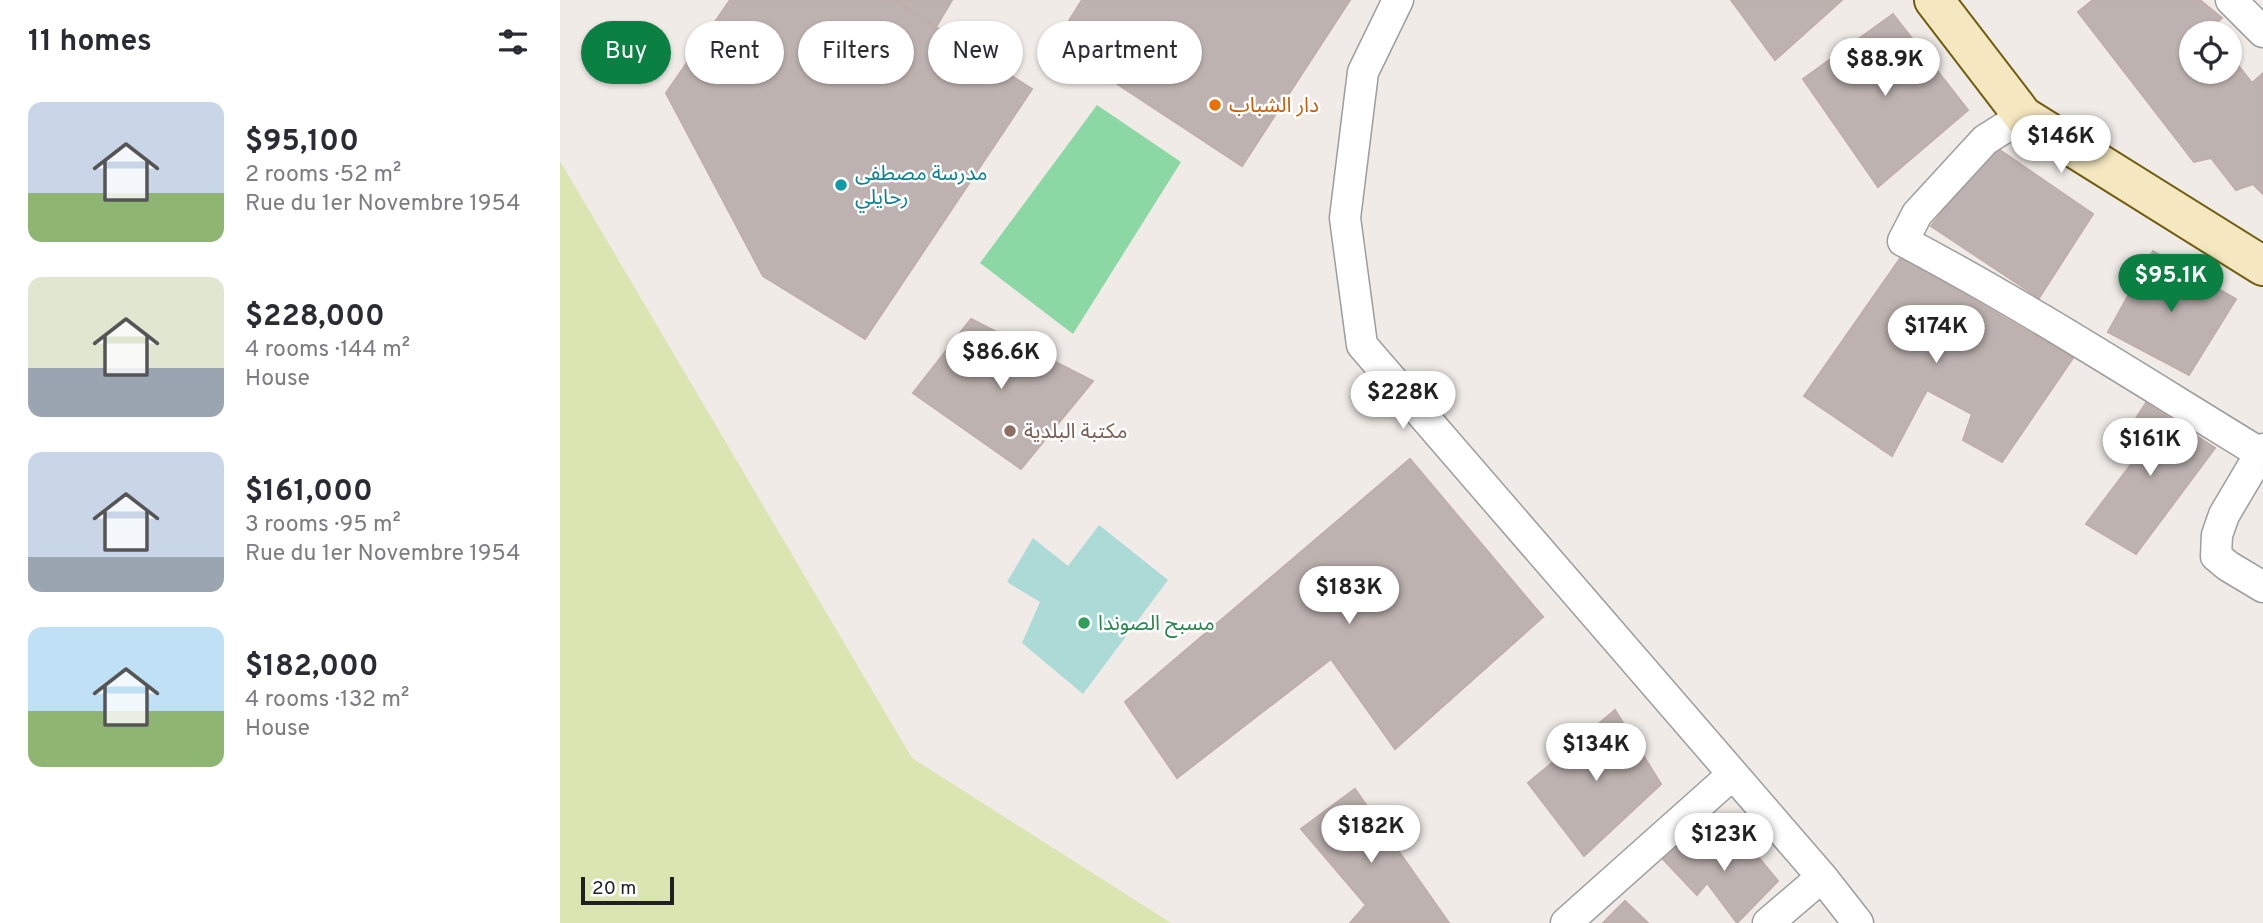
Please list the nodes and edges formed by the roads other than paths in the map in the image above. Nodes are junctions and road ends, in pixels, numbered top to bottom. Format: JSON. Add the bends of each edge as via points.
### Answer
{"nodes":[{"id":1,"x":1398,"y":0,"type":"edge"},
{"id":2,"x":1934,"y":0,"type":"edge"},
{"id":3,"x":2231,"y":0,"type":"edge"},
{"id":4,"x":2263,"y":32,"type":"edge"},
{"id":5,"x":2023,"y":116,"type":"junction"},
{"id":6,"x":2263,"y":266,"type":"edge"},
{"id":7,"x":2262,"y":451,"type":"edge"},
{"id":8,"x":2263,"y":587,"type":"edge"},
{"id":9,"x":1732,"y":775,"type":"junction"},
{"id":10,"x":1822,"y":877,"type":"junction"},
{"id":11,"x":1566,"y":923,"type":"edge"},
{"id":12,"x":1768,"y":923,"type":"edge"},
{"id":13,"x":1858,"y":923,"type":"edge"}],
"edges":[{"from":1,"to":9,"type":"street","via":[[1363,72],[1345,218],[1362,345]]},
{"from":2,"to":5,"type":"main road"},
{"from":3,"to":4,"type":"street"},
{"from":5,"to":6,"type":"main road"},
{"from":5,"to":7,"type":"street","via":[[1985,140],[1965,160],[1917,214],[1903,241],[1984,284]]},
{"from":7,"to":8,"type":"street","via":[[2224,514],[2216,556]]},
{"from":9,"to":10,"type":"street"},
{"from":9,"to":11,"type":"street"},
{"from":10,"to":12,"type":"street"},
{"from":10,"to":13,"type":"street"}]}
